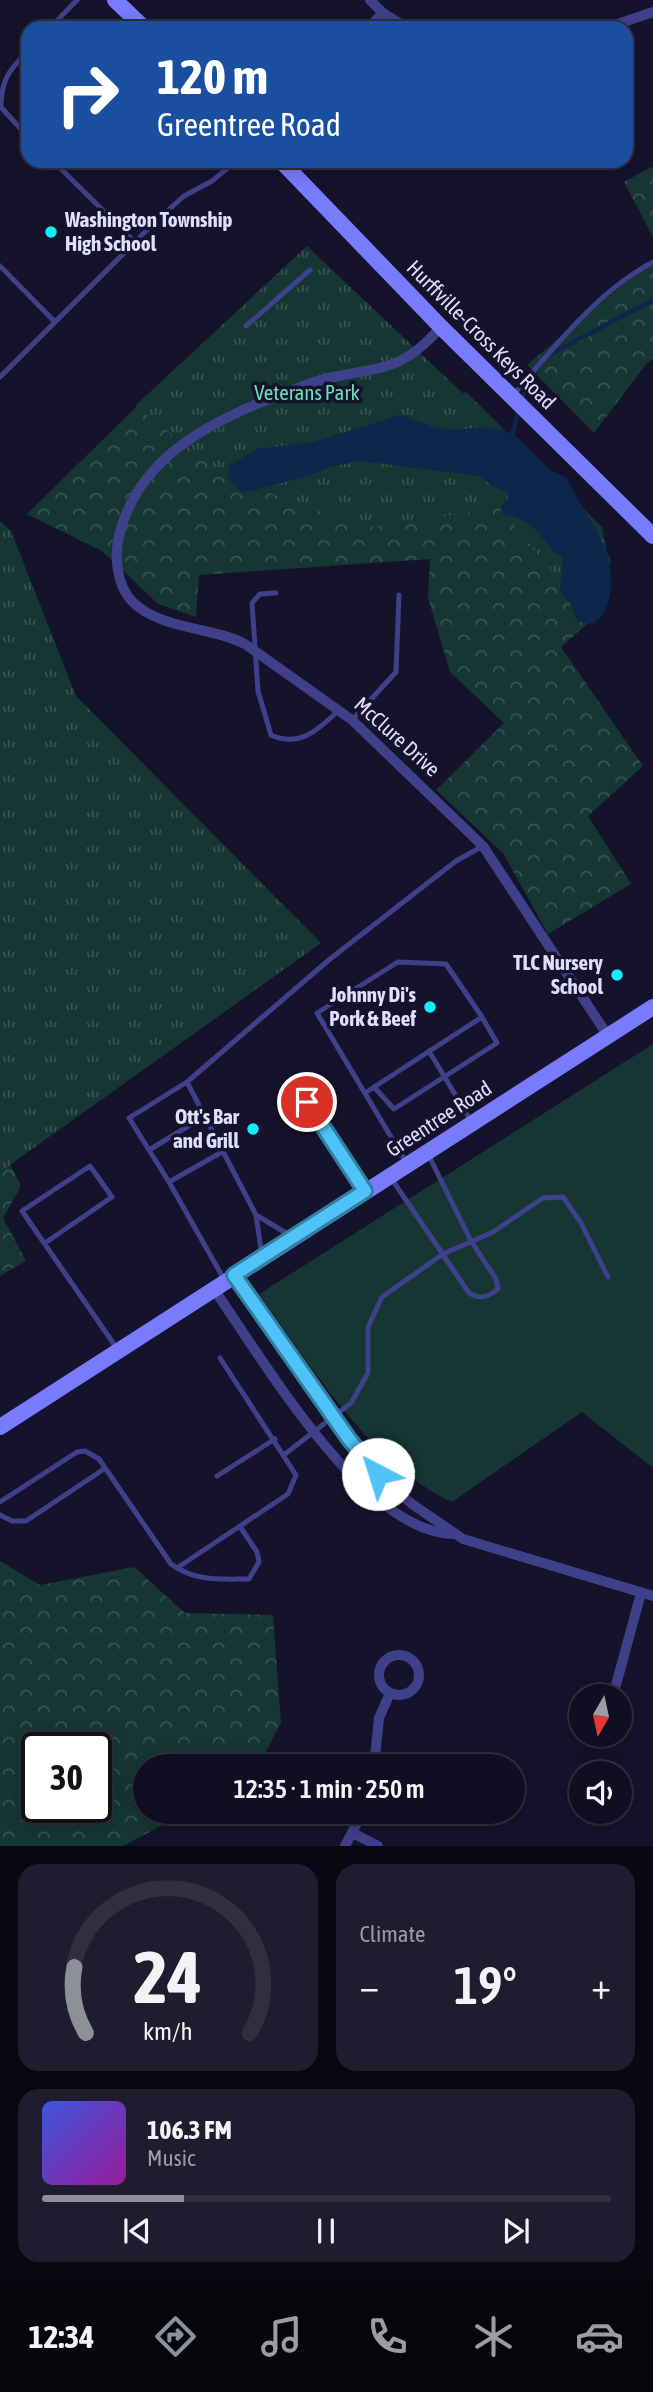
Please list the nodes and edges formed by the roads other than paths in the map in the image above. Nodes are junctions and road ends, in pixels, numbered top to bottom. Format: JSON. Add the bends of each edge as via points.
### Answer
{"nodes":[{"id":1,"x":77,"y":0,"type":"edge"},
{"id":2,"x":115,"y":0,"type":"edge"},
{"id":3,"x":370,"y":0,"type":"edge"},
{"id":4,"x":653,"y":12,"type":"edge"},
{"id":5,"x":383,"y":13,"type":"junction"},
{"id":6,"x":57,"y":21,"type":"edge"},
{"id":7,"x":137,"y":21,"type":"edge"},
{"id":8,"x":375,"y":21,"type":"edge"},
{"id":9,"x":396,"y":21,"type":"edge"},
{"id":10,"x":627,"y":21,"type":"edge"},
{"id":11,"x":21,"y":58,"type":"edge"},
{"id":12,"x":21,"y":129,"type":"edge"},
{"id":13,"x":60,"y":168,"type":"edge"},
{"id":14,"x":228,"y":168,"type":"edge"},
{"id":15,"x":288,"y":168,"type":"edge"},
{"id":16,"x":135,"y":243,"type":"junction"},
{"id":17,"x":653,"y":262,"type":"edge"},
{"id":18,"x":0,"y":266,"type":"edge"},
{"id":19,"x":310,"y":270,"type":"dead end"},
{"id":20,"x":55,"y":322,"type":"junction"},
{"id":21,"x":246,"y":326,"type":"dead end"},
{"id":22,"x":441,"y":327,"type":"junction"},
{"id":23,"x":0,"y":377,"type":"edge"},
{"id":24,"x":513,"y":397,"type":"junction"},
{"id":25,"x":653,"y":536,"type":"edge"},
{"id":26,"x":276,"y":593,"type":"dead end"},
{"id":27,"x":399,"y":595,"type":"dead end"},
{"id":28,"x":253,"y":650,"type":"junction"},
{"id":29,"x":339,"y":711,"type":"junction"},
{"id":30,"x":352,"y":720,"type":"junction"},
{"id":31,"x":483,"y":846,"type":"junction"},
{"id":32,"x":653,"y":1007,"type":"edge"},
{"id":33,"x":482,"y":1017,"type":"junction"},
{"id":34,"x":608,"y":1037,"type":"junction"},
{"id":35,"x":429,"y":1051,"type":"junction"},
{"id":36,"x":445,"y":1076,"type":"junction"},
{"id":37,"x":292,"y":1080,"type":"dead end"},
{"id":38,"x":187,"y":1082,"type":"junction"},
{"id":39,"x":374,"y":1087,"type":"junction"},
{"id":40,"x":365,"y":1093,"type":"junction"},
{"id":41,"x":205,"y":1116,"type":"junction"},
{"id":42,"x":472,"y":1123,"type":"junction"},
{"id":43,"x":149,"y":1150,"type":"junction"},
{"id":44,"x":222,"y":1152,"type":"junction"},
{"id":45,"x":427,"y":1152,"type":"junction"},
{"id":46,"x":407,"y":1164,"type":"junction"},
{"id":47,"x":389,"y":1176,"type":"junction"},
{"id":48,"x":169,"y":1182,"type":"junction"},
{"id":49,"x":365,"y":1191,"type":"junction"},
{"id":50,"x":256,"y":1215,"type":"junction"},
{"id":51,"x":293,"y":1237,"type":"junction"},
{"id":52,"x":471,"y":1241,"type":"junction"},
{"id":53,"x":45,"y":1243,"type":"junction"},
{"id":54,"x":443,"y":1254,"type":"junction"},
{"id":55,"x":262,"y":1258,"type":"junction"},
{"id":56,"x":608,"y":1278,"type":"dead end"},
{"id":57,"x":224,"y":1281,"type":"junction"},
{"id":58,"x":118,"y":1350,"type":"junction"},
{"id":59,"x":220,"y":1358,"type":"dead end"},
{"id":60,"x":334,"y":1417,"type":"junction"},
{"id":61,"x":0,"y":1427,"type":"edge"},
{"id":62,"x":314,"y":1432,"type":"junction"},
{"id":63,"x":275,"y":1439,"type":"junction"},
{"id":64,"x":285,"y":1454,"type":"junction"},
{"id":65,"x":104,"y":1469,"type":"junction"},
{"id":66,"x":218,"y":1476,"type":"dead end"},
{"id":67,"x":0,"y":1502,"type":"edge"},
{"id":68,"x":0,"y":1515,"type":"edge"},
{"id":69,"x":241,"y":1528,"type":"junction"},
{"id":70,"x":454,"y":1534,"type":"junction"},
{"id":71,"x":177,"y":1568,"type":"junction"},
{"id":72,"x":641,"y":1592,"type":"junction"},
{"id":73,"x":653,"y":1596,"type":"edge"},
{"id":74,"x":616,"y":1684,"type":"edge"},
{"id":75,"x":390,"y":1693,"type":"dead end"},
{"id":76,"x":375,"y":1754,"type":"edge"},
{"id":77,"x":357,"y":1824,"type":"edge"},
{"id":78,"x":353,"y":1833,"type":"junction"},
{"id":79,"x":345,"y":1846,"type":"edge"},
{"id":80,"x":379,"y":1846,"type":"edge"}],
"edges":[{"from":1,"to":6,"type":"lane"},
{"from":2,"to":7,"type":"street"},
{"from":3,"to":5,"type":"street"},
{"from":4,"to":10,"type":"street"},
{"from":5,"to":8,"type":"street"},
{"from":5,"to":9,"type":"street"},
{"from":11,"to":12,"type":"lane","via":[[1,86],[1,107]]},
{"from":13,"to":16,"type":"lane"},
{"from":14,"to":16,"type":"lane","via":[[184,196]]},
{"from":15,"to":22,"type":"street","name":"Hurffville-Cross Keys Road"},
{"from":16,"to":20,"type":"lane"},
{"from":17,"to":24,"type":"lane","via":[[635,271],[569,330]]},
{"from":18,"to":20,"type":"lane"},
{"from":19,"to":21,"type":"lane"},
{"from":20,"to":23,"type":"lane"},
{"from":22,"to":24,"type":"street","name":"Hurffville-Cross Keys Road"},
{"from":22,"to":28,"type":"street","name":"McClure Drive","via":[[421,349],[390,367],[329,378],[226,416],[190,436],[153,471],[134,497],[116,557],[124,590],[139,608],[163,620],[225,634]]},
{"from":24,"to":25,"type":"street","name":"Hurffville-Cross Keys Road"},
{"from":26,"to":28,"type":"lane","via":[[254,598]]},
{"from":27,"to":30,"type":"lane","via":[[396,672]]},
{"from":28,"to":29,"type":"street","name":"McClure Drive"},
{"from":28,"to":29,"type":"lane","via":[[263,715],[271,735],[299,739],[316,732]]},
{"from":29,"to":30,"type":"street","name":"McClure Drive"},
{"from":30,"to":31,"type":"street","name":"McClure Drive"},
{"from":31,"to":34,"type":"street","name":"McClure Drive"},
{"from":31,"to":38,"type":"lane","via":[[456,861],[330,959]]},
{"from":32,"to":34,"type":"street","name":"Greentree Road"},
{"from":33,"to":35,"type":"lane"},
{"from":33,"to":36,"type":"lane","via":[[497,1043]]},
{"from":33,"to":40,"type":"lane","via":[[446,964],[398,962],[317,1013]]},
{"from":34,"to":42,"type":"street","name":"Greentree Road"},
{"from":35,"to":36,"type":"lane"},
{"from":35,"to":39,"type":"lane"},
{"from":36,"to":39,"type":"lane","via":[[394,1109]]},
{"from":36,"to":42,"type":"lane"},
{"from":37,"to":49,"type":"lane"},
{"from":38,"to":41,"type":"lane"},
{"from":38,"to":43,"type":"lane","via":[[129,1118]]},
{"from":39,"to":40,"type":"lane"},
{"from":40,"to":46,"type":"lane"},
{"from":41,"to":43,"type":"lane"},
{"from":41,"to":44,"type":"lane"},
{"from":42,"to":45,"type":"street","name":"Greentree Road"},
{"from":43,"to":48,"type":"lane"},
{"from":44,"to":48,"type":"lane"},
{"from":44,"to":50,"type":"lane"},
{"from":45,"to":46,"type":"street","name":"Greentree Road"},
{"from":45,"to":52,"type":"lane"},
{"from":46,"to":47,"type":"street","name":"Greentree Road"},
{"from":47,"to":49,"type":"street","name":"Greentree Road"},
{"from":47,"to":54,"type":"lane"},
{"from":48,"to":57,"type":"lane"},
{"from":49,"to":51,"type":"street","name":"Greentree Road"},
{"from":50,"to":51,"type":"lane"},
{"from":50,"to":55,"type":"lane"},
{"from":51,"to":55,"type":"street","name":"Greentree Road"},
{"from":52,"to":54,"type":"lane"},
{"from":52,"to":54,"type":"lane","via":[[496,1279],[498,1289],[490,1295],[470,1293]]},
{"from":52,"to":56,"type":"lane","via":[[543,1198],[563,1197]]},
{"from":53,"to":53,"type":"lane","via":[[112,1197],[90,1166],[22,1211]]},
{"from":53,"to":58,"type":"lane"},
{"from":54,"to":60,"type":"lane","via":[[382,1297],[368,1327],[368,1373],[351,1403]]},
{"from":55,"to":57,"type":"street","name":"Greentree Road"},
{"from":57,"to":58,"type":"street","name":"Greentree Road"},
{"from":57,"to":60,"type":"street"},
{"from":57,"to":62,"type":"street"},
{"from":58,"to":61,"type":"street","name":"Greentree Road"},
{"from":59,"to":63,"type":"lane"},
{"from":60,"to":62,"type":"lane"},
{"from":60,"to":70,"type":"street","via":[[388,1484]]},
{"from":62,"to":64,"type":"lane"},
{"from":62,"to":70,"type":"street","via":[[350,1477],[384,1506],[423,1528]]},
{"from":63,"to":64,"type":"lane"},
{"from":63,"to":66,"type":"lane"},
{"from":64,"to":69,"type":"lane","via":[[296,1475],[294,1485]]},
{"from":65,"to":67,"type":"lane","via":[[94,1454],[77,1452]]},
{"from":65,"to":68,"type":"lane","via":[[23,1522]]},
{"from":65,"to":71,"type":"lane"},
{"from":69,"to":71,"type":"lane"},
{"from":69,"to":71,"type":"lane","via":[[259,1562],[249,1579],[198,1578]]},
{"from":70,"to":72,"type":"street"},
{"from":72,"to":73,"type":"street"},
{"from":72,"to":74,"type":"street"},
{"from":75,"to":76,"type":"street","via":[[379,1718]]},
{"from":77,"to":78,"type":"street"},
{"from":78,"to":79,"type":"street"},
{"from":78,"to":80,"type":"street"}]}
